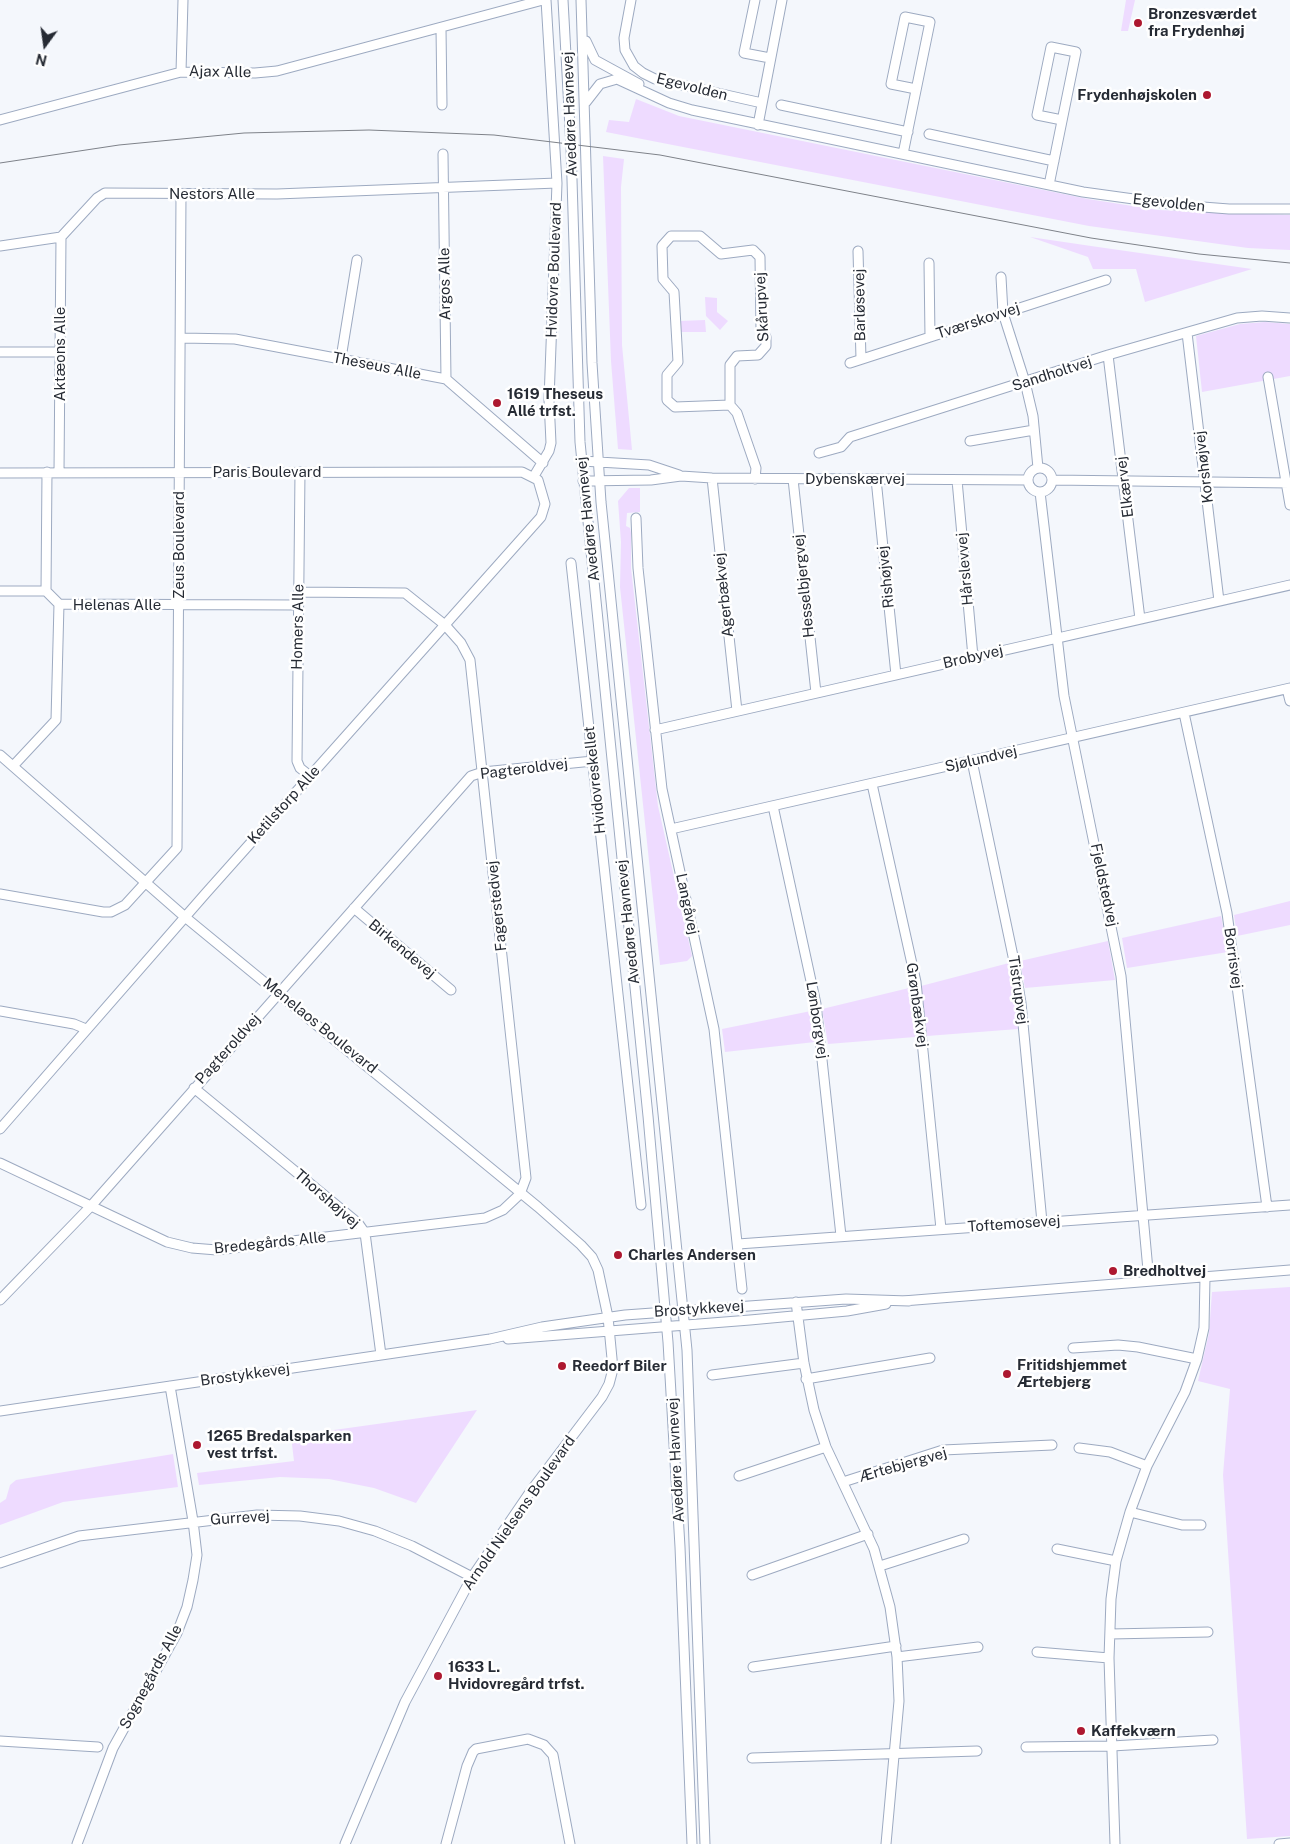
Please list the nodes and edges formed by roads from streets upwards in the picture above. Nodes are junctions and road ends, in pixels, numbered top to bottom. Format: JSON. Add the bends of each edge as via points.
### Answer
{"nodes":[{"id":1,"x":183,"y":0,"type":"edge"},
{"id":2,"x":545,"y":0,"type":"edge"},
{"id":3,"x":563,"y":0,"type":"edge"},
{"id":4,"x":581,"y":0,"type":"edge"},
{"id":5,"x":631,"y":0,"type":"edge"},
{"id":6,"x":755,"y":0,"type":"edge"},
{"id":7,"x":782,"y":0,"type":"edge"},
{"id":8,"x":442,"y":28,"type":"junction"},
{"id":9,"x":583,"y":33,"type":"junction"},
{"id":10,"x":770,"y":58,"type":"junction"},
{"id":11,"x":181,"y":72,"type":"junction"},
{"id":12,"x":916,"y":90,"type":"junction"},
{"id":13,"x":649,"y":92,"type":"junction"},
{"id":14,"x":586,"y":102,"type":"junction"},
{"id":15,"x":762,"y":103,"type":"junction"},
{"id":16,"x":442,"y":105,"type":"dead end"},
{"id":17,"x":780,"y":105,"type":"dead end"},
{"id":18,"x":0,"y":120,"type":"edge"},
{"id":19,"x":1062,"y":120,"type":"junction"},
{"id":20,"x":758,"y":124,"type":"junction"},
{"id":21,"x":908,"y":132,"type":"junction"},
{"id":22,"x":929,"y":134,"type":"dead end"},
{"id":23,"x":443,"y":154,"type":"dead end"},
{"id":24,"x":903,"y":154,"type":"junction"},
{"id":25,"x":1054,"y":161,"type":"junction"},
{"id":26,"x":557,"y":183,"type":"junction"},
{"id":27,"x":1049,"y":185,"type":"junction"},
{"id":28,"x":443,"y":188,"type":"junction"},
{"id":29,"x":182,"y":194,"type":"junction"},
{"id":30,"x":1290,"y":209,"type":"edge"},
{"id":31,"x":61,"y":237,"type":"junction"},
{"id":32,"x":0,"y":246,"type":"edge"},
{"id":33,"x":858,"y":251,"type":"dead end"},
{"id":34,"x":357,"y":260,"type":"dead end"},
{"id":35,"x":929,"y":263,"type":"dead end"},
{"id":36,"x":1000,"y":277,"type":"dead end"},
{"id":37,"x":1106,"y":280,"type":"dead end"},
{"id":38,"x":1003,"y":313,"type":"junction"},
{"id":39,"x":1290,"y":318,"type":"edge"},
{"id":40,"x":1188,"y":333,"type":"junction"},
{"id":41,"x":930,"y":337,"type":"junction"},
{"id":42,"x":180,"y":338,"type":"junction"},
{"id":43,"x":0,"y":352,"type":"edge"},
{"id":44,"x":60,"y":352,"type":"junction"},
{"id":45,"x":1108,"y":356,"type":"junction"},
{"id":46,"x":341,"y":358,"type":"junction"},
{"id":47,"x":861,"y":359,"type":"junction"},
{"id":48,"x":850,"y":363,"type":"dead end"},
{"id":49,"x":1268,"y":377,"type":"dead end"},
{"id":50,"x":446,"y":379,"type":"junction"},
{"id":51,"x":1025,"y":382,"type":"junction"},
{"id":52,"x":730,"y":405,"type":"junction"},
{"id":53,"x":1034,"y":430,"type":"junction"},
{"id":54,"x":970,"y":441,"type":"dead end"},
{"id":55,"x":819,"y":453,"type":"dead end"},
{"id":56,"x":582,"y":461,"type":"junction"},
{"id":57,"x":598,"y":461,"type":"junction"},
{"id":58,"x":543,"y":463,"type":"junction"},
{"id":59,"x":1038,"y":468,"type":"junction"},
{"id":60,"x":47,"y":472,"type":"junction"},
{"id":61,"x":59,"y":472,"type":"junction"},
{"id":62,"x":180,"y":472,"type":"junction"},
{"id":63,"x":300,"y":472,"type":"junction"},
{"id":64,"x":0,"y":473,"type":"edge"},
{"id":65,"x":534,"y":476,"type":"junction"},
{"id":66,"x":681,"y":476,"type":"junction"},
{"id":67,"x":712,"y":478,"type":"junction"},
{"id":68,"x":755,"y":479,"type":"junction"},
{"id":69,"x":793,"y":479,"type":"junction"},
{"id":70,"x":876,"y":480,"type":"junction"},
{"id":71,"x":957,"y":480,"type":"junction"},
{"id":72,"x":1028,"y":480,"type":"junction"},
{"id":73,"x":1052,"y":480,"type":"junction"},
{"id":74,"x":583,"y":481,"type":"junction"},
{"id":75,"x":599,"y":481,"type":"junction"},
{"id":76,"x":1124,"y":481,"type":"junction"},
{"id":77,"x":1207,"y":482,"type":"junction"},
{"id":78,"x":1289,"y":482,"type":"edge"},
{"id":79,"x":1040,"y":492,"type":"junction"},
{"id":80,"x":1290,"y":505,"type":"edge"},
{"id":81,"x":636,"y":518,"type":"dead end"},
{"id":82,"x":571,"y":563,"type":"dead end"},
{"id":83,"x":1290,"y":585,"type":"edge"},
{"id":84,"x":0,"y":591,"type":"edge"},
{"id":85,"x":46,"y":591,"type":"junction"},
{"id":86,"x":299,"y":592,"type":"junction"},
{"id":87,"x":1219,"y":601,"type":"junction"},
{"id":88,"x":59,"y":604,"type":"junction"},
{"id":89,"x":179,"y":605,"type":"junction"},
{"id":90,"x":298,"y":605,"type":"junction"},
{"id":91,"x":1140,"y":619,"type":"junction"},
{"id":92,"x":445,"y":625,"type":"junction"},
{"id":93,"x":1057,"y":638,"type":"junction"},
{"id":94,"x":973,"y":657,"type":"junction"},
{"id":95,"x":896,"y":674,"type":"junction"},
{"id":96,"x":1289,"y":689,"type":"edge"},
{"id":97,"x":816,"y":693,"type":"junction"},
{"id":98,"x":1290,"y":701,"type":"edge"},
{"id":99,"x":737,"y":711,"type":"junction"},
{"id":100,"x":1184,"y":713,"type":"junction"},
{"id":101,"x":655,"y":730,"type":"junction"},
{"id":102,"x":1072,"y":738,"type":"junction"},
{"id":103,"x":593,"y":761,"type":"junction"},
{"id":104,"x":972,"y":761,"type":"junction"},
{"id":105,"x":5,"y":762,"type":"edge"},
{"id":106,"x":483,"y":772,"type":"junction"},
{"id":107,"x":310,"y":776,"type":"junction"},
{"id":108,"x":872,"y":784,"type":"junction"},
{"id":109,"x":773,"y":806,"type":"junction"},
{"id":110,"x":671,"y":829,"type":"junction"},
{"id":111,"x":146,"y":884,"type":"junction"},
{"id":112,"x":0,"y":894,"type":"edge"},
{"id":113,"x":354,"y":908,"type":"junction"},
{"id":114,"x":185,"y":917,"type":"junction"},
{"id":115,"x":450,"y":990,"type":"dead end"},
{"id":116,"x":279,"y":993,"type":"junction"},
{"id":117,"x":0,"y":1011,"type":"edge"},
{"id":118,"x":86,"y":1029,"type":"junction"},
{"id":119,"x":194,"y":1088,"type":"junction"},
{"id":120,"x":0,"y":1129,"type":"edge"},
{"id":121,"x":0,"y":1162,"type":"edge"},
{"id":122,"x":520,"y":1194,"type":"junction"},
{"id":123,"x":641,"y":1205,"type":"dead end"},
{"id":124,"x":1290,"y":1205,"type":"edge"},
{"id":125,"x":90,"y":1206,"type":"junction"},
{"id":126,"x":1267,"y":1207,"type":"junction"},
{"id":127,"x":1144,"y":1214,"type":"junction"},
{"id":128,"x":1042,"y":1222,"type":"junction"},
{"id":129,"x":941,"y":1229,"type":"junction"},
{"id":130,"x":365,"y":1233,"type":"junction"},
{"id":131,"x":841,"y":1236,"type":"junction"},
{"id":132,"x":738,"y":1244,"type":"junction"},
{"id":133,"x":1290,"y":1270,"type":"edge"},
{"id":134,"x":1205,"y":1277,"type":"junction"},
{"id":135,"x":1149,"y":1281,"type":"junction"},
{"id":136,"x":742,"y":1289,"type":"dead end"},
{"id":137,"x":0,"y":1300,"type":"edge"},
{"id":138,"x":909,"y":1300,"type":"junction"},
{"id":139,"x":796,"y":1302,"type":"junction"},
{"id":140,"x":682,"y":1310,"type":"junction"},
{"id":141,"x":664,"y":1311,"type":"junction"},
{"id":142,"x":797,"y":1315,"type":"junction"},
{"id":143,"x":608,"y":1317,"type":"junction"},
{"id":144,"x":684,"y":1325,"type":"junction"},
{"id":145,"x":666,"y":1327,"type":"junction"},
{"id":146,"x":610,"y":1331,"type":"junction"},
{"id":147,"x":490,"y":1339,"type":"junction"},
{"id":148,"x":1073,"y":1348,"type":"dead end"},
{"id":149,"x":381,"y":1355,"type":"junction"},
{"id":150,"x":930,"y":1358,"type":"dead end"},
{"id":151,"x":1197,"y":1359,"type":"junction"},
{"id":152,"x":804,"y":1363,"type":"junction"},
{"id":153,"x":712,"y":1375,"type":"dead end"},
{"id":154,"x":806,"y":1379,"type":"junction"},
{"id":155,"x":170,"y":1386,"type":"junction"},
{"id":156,"x":0,"y":1411,"type":"edge"},
{"id":157,"x":1052,"y":1445,"type":"dead end"},
{"id":158,"x":826,"y":1447,"type":"junction"},
{"id":159,"x":1079,"y":1448,"type":"dead end"},
{"id":160,"x":1147,"y":1466,"type":"junction"},
{"id":161,"x":739,"y":1476,"type":"dead end"},
{"id":162,"x":843,"y":1482,"type":"junction"},
{"id":163,"x":1130,"y":1512,"type":"junction"},
{"id":164,"x":193,"y":1521,"type":"junction"},
{"id":165,"x":1201,"y":1525,"type":"dead end"},
{"id":166,"x":868,"y":1534,"type":"junction"},
{"id":167,"x":964,"y":1539,"type":"dead end"},
{"id":168,"x":1056,"y":1548,"type":"dead end"},
{"id":169,"x":1116,"y":1561,"type":"junction"},
{"id":170,"x":0,"y":1563,"type":"edge"},
{"id":171,"x":880,"y":1566,"type":"junction"},
{"id":172,"x":752,"y":1575,"type":"dead end"},
{"id":173,"x":472,"y":1577,"type":"junction"},
{"id":174,"x":1208,"y":1632,"type":"dead end"},
{"id":175,"x":1110,"y":1634,"type":"junction"},
{"id":176,"x":896,"y":1646,"type":"junction"},
{"id":177,"x":978,"y":1647,"type":"dead end"},
{"id":178,"x":1037,"y":1652,"type":"dead end"},
{"id":179,"x":897,"y":1657,"type":"junction"},
{"id":180,"x":1109,"y":1658,"type":"junction"},
{"id":181,"x":753,"y":1667,"type":"dead end"},
{"id":182,"x":1213,"y":1740,"type":"dead end"},
{"id":183,"x":0,"y":1741,"type":"edge"},
{"id":184,"x":1112,"y":1746,"type":"junction"},
{"id":185,"x":98,"y":1747,"type":"dead end"},
{"id":186,"x":1026,"y":1747,"type":"dead end"},
{"id":187,"x":977,"y":1751,"type":"dead end"},
{"id":188,"x":895,"y":1753,"type":"junction"},
{"id":189,"x":752,"y":1758,"type":"dead end"},
{"id":190,"x":1290,"y":1843,"type":"edge"},
{"id":191,"x":77,"y":1844,"type":"edge"},
{"id":192,"x":345,"y":1844,"type":"edge"},
{"id":193,"x":446,"y":1844,"type":"edge"},
{"id":194,"x":570,"y":1844,"type":"edge"},
{"id":195,"x":692,"y":1844,"type":"edge"},
{"id":196,"x":705,"y":1844,"type":"edge"},
{"id":197,"x":886,"y":1844,"type":"edge"},
{"id":198,"x":1115,"y":1844,"type":"edge"},
{"id":199,"x":1280,"y":1844,"type":"edge"}],
"edges":[{"from":1,"to":11,"type":"street"},
{"from":2,"to":8,"type":"street","name":"Ajax Alle"},
{"from":2,"to":26,"type":"street","name":"Hvidovre Boulevard"},
{"from":3,"to":56,"type":"street","name":"Avedøre Havnevej"},
{"from":4,"to":9,"type":"street","name":"Avedøre Havnevej"},
{"from":5,"to":15,"type":"street","name":"Egevolden","via":[[624,38],[625,50],[634,66],[655,79]]},
{"from":6,"to":10,"type":"street","via":[[744,53]]},
{"from":7,"to":10,"type":"street"},
{"from":8,"to":11,"type":"street","name":"Ajax Alle","via":[[276,70],[255,73]]},
{"from":8,"to":16,"type":"street"},
{"from":9,"to":13,"type":"street","name":"Egevolden","via":[[595,60],[626,75]]},
{"from":9,"to":14,"type":"street","name":"Avedøre Havnevej"},
{"from":10,"to":15,"type":"street"},
{"from":11,"to":18,"type":"street","name":"Ajax Alle"},
{"from":12,"to":12,"type":"street","via":[[930,22],[905,17],[891,84]]},
{"from":12,"to":21,"type":"street"},
{"from":13,"to":14,"type":"street","name":"Egevolden","via":[[613,79],[600,84]]},
{"from":13,"to":20,"type":"street","name":"Egevolden","via":[[692,110]]},
{"from":14,"to":57,"type":"street","name":"Avedøre Havnevej","via":[[591,334]]},
{"from":15,"to":20,"type":"street"},
{"from":17,"to":21,"type":"street"},
{"from":19,"to":19,"type":"street","via":[[1076,52],[1051,47],[1037,115]]},
{"from":19,"to":25,"type":"street"},
{"from":20,"to":24,"type":"street","name":"Egevolden"},
{"from":21,"to":24,"type":"street"},
{"from":22,"to":25,"type":"street"},
{"from":23,"to":28,"type":"street"},
{"from":24,"to":27,"type":"street","name":"Egevolden"},
{"from":25,"to":27,"type":"street"},
{"from":26,"to":28,"type":"street","name":"Nestors Alle"},
{"from":26,"to":58,"type":"street","name":"Hvidovre Boulevard","via":[[549,400],[551,443]]},
{"from":27,"to":30,"type":"street","name":"Egevolden","via":[[1140,201],[1228,209]]},
{"from":28,"to":29,"type":"street","name":"Nestors Alle"},
{"from":28,"to":50,"type":"street","name":"Argos Alle"},
{"from":29,"to":31,"type":"street","name":"Nestors Alle","via":[[105,193]]},
{"from":29,"to":42,"type":"street","name":"Zeus Boulevard"},
{"from":31,"to":32,"type":"street"},
{"from":31,"to":44,"type":"street","name":"Aktæons Alle"},
{"from":33,"to":47,"type":"street","name":"Barløsevej"},
{"from":34,"to":46,"type":"street"},
{"from":35,"to":41,"type":"street"},
{"from":36,"to":38,"type":"street"},
{"from":37,"to":38,"type":"street","name":"Tværskovvej"},
{"from":38,"to":41,"type":"street","name":"Tværskovvej"},
{"from":38,"to":51,"type":"street"},
{"from":39,"to":40,"type":"street","name":"Sandholtvej","via":[[1237,318]]},
{"from":40,"to":45,"type":"street","name":"Sandholtvej"},
{"from":40,"to":77,"type":"street","name":"Korshøjvej"},
{"from":41,"to":47,"type":"street","name":"Tværskovvej"},
{"from":42,"to":46,"type":"street","name":"Theseus Alle","via":[[234,339]]},
{"from":42,"to":62,"type":"street","name":"Zeus Boulevard"},
{"from":43,"to":44,"type":"street"},
{"from":44,"to":61,"type":"street","name":"Aktæons Alle"},
{"from":45,"to":51,"type":"street","name":"Sandholtvej"},
{"from":45,"to":76,"type":"street","name":"Elkærvej"},
{"from":46,"to":50,"type":"street","name":"Theseus Alle"},
{"from":47,"to":48,"type":"street","name":"Tværskovvej"},
{"from":49,"to":78,"type":"street"},
{"from":50,"to":58,"type":"street","name":"Theseus Alle"},
{"from":51,"to":53,"type":"street"},
{"from":51,"to":55,"type":"street","name":"Sandholtvej","via":[[850,438],[841,447]]},
{"from":52,"to":52,"type":"street","name":"Skårupvej","via":[[675,407],[667,400],[667,375],[678,362],[674,292],[663,279],[662,246],[671,236],[700,236],[721,254],[753,250],[760,257],[760,331],[766,337],[766,346],[758,355],[737,356],[730,365]]},
{"from":52,"to":68,"type":"street","via":[[743,428],[756,468]]},
{"from":53,"to":54,"type":"street"},
{"from":53,"to":59,"type":"street"},
{"from":56,"to":57,"type":"street","name":"Dybenskærvej"},
{"from":56,"to":74,"type":"street","name":"Avedøre Havnevej"},
{"from":57,"to":66,"type":"street","name":"Dybenskærvej","via":[[650,465]]},
{"from":57,"to":75,"type":"street","name":"Avedøre Havnevej"},
{"from":58,"to":65,"type":"street","name":"Hvidovre Boulevard"},
{"from":59,"to":72,"type":"street","via":[[1030,472]]},
{"from":59,"to":73,"type":"street","via":[[1047,470]]},
{"from":60,"to":61,"type":"street","name":"Paris Boulevard"},
{"from":60,"to":64,"type":"street","name":"Paris Boulevard"},
{"from":60,"to":85,"type":"street"},
{"from":61,"to":62,"type":"street","name":"Paris Boulevard"},
{"from":62,"to":63,"type":"street","name":"Paris Boulevard"},
{"from":62,"to":89,"type":"street","name":"Zeus Boulevard"},
{"from":63,"to":65,"type":"street","name":"Paris Boulevard","via":[[522,472]]},
{"from":63,"to":86,"type":"street","name":"Homers Alle"},
{"from":65,"to":92,"type":"street","name":"Ketilstorp Alle","via":[[544,496],[541,517]]},
{"from":66,"to":67,"type":"street","name":"Dybenskærvej"},
{"from":66,"to":75,"type":"street","name":"Dybenskærvej"},
{"from":67,"to":68,"type":"street","name":"Dybenskærvej"},
{"from":67,"to":99,"type":"street","name":"Agerbækvej"},
{"from":68,"to":69,"type":"street","name":"Dybenskærvej"},
{"from":69,"to":70,"type":"street","name":"Dybenskærvej"},
{"from":69,"to":97,"type":"street","name":"Hesselbjergvej"},
{"from":70,"to":71,"type":"street","name":"Dybenskærvej"},
{"from":70,"to":95,"type":"street","name":"Rishøjvej"},
{"from":71,"to":72,"type":"street","name":"Dybenskærvej"},
{"from":71,"to":94,"type":"street","name":"Hårslevvej"},
{"from":72,"to":79,"type":"street","via":[[1030,487]]},
{"from":73,"to":76,"type":"street"},
{"from":73,"to":79,"type":"street","via":[[1049,488]]},
{"from":74,"to":75,"type":"street","name":"Dybenskærvej"},
{"from":74,"to":141,"type":"street","name":"Avedøre Havnevej","via":[[648,1116]]},
{"from":75,"to":140,"type":"street","name":"Avedøre Havnevej"},
{"from":76,"to":77,"type":"street"},
{"from":76,"to":91,"type":"street","name":"Elkærvej"},
{"from":77,"to":78,"type":"street"},
{"from":77,"to":87,"type":"street","name":"Korshøjvej"},
{"from":78,"to":80,"type":"street"},
{"from":79,"to":93,"type":"street","name":"Fjeldstedvej"},
{"from":81,"to":101,"type":"street","name":"Langåvej"},
{"from":82,"to":103,"type":"street","name":"Hvidovreskellet"},
{"from":83,"to":87,"type":"street","name":"Brobyvej"},
{"from":84,"to":85,"type":"street"},
{"from":85,"to":88,"type":"street","name":"Helenas Alle"},
{"from":86,"to":90,"type":"street","name":"Homers Alle"},
{"from":86,"to":92,"type":"street","via":[[406,593]]},
{"from":87,"to":91,"type":"street","name":"Brobyvej"},
{"from":88,"to":89,"type":"street","name":"Helenas Alle"},
{"from":88,"to":105,"type":"street","via":[[56,720]]},
{"from":89,"to":90,"type":"street","name":"Helenas Alle"},
{"from":89,"to":111,"type":"street","name":"Zeus Boulevard","via":[[177,848]]},
{"from":90,"to":107,"type":"street","name":"Homers Alle","via":[[297,761]]},
{"from":91,"to":93,"type":"street","name":"Brobyvej"},
{"from":92,"to":106,"type":"street","name":"Fagerstedvej","via":[[461,643],[470,660]]},
{"from":92,"to":107,"type":"street","name":"Ketilstorp Alle"},
{"from":93,"to":94,"type":"street","name":"Brobyvej"},
{"from":93,"to":102,"type":"street","name":"Fjeldstedvej"},
{"from":94,"to":95,"type":"street","name":"Brobyvej"},
{"from":95,"to":97,"type":"street","name":"Brobyvej"},
{"from":96,"to":98,"type":"street"},
{"from":96,"to":100,"type":"street","name":"Sjølundvej"},
{"from":97,"to":99,"type":"street","name":"Brobyvej"},
{"from":99,"to":101,"type":"street","name":"Brobyvej"},
{"from":100,"to":102,"type":"street","name":"Sjølundvej"},
{"from":100,"to":126,"type":"street","name":"Borrisvej","via":[[1227,913]]},
{"from":101,"to":110,"type":"street","name":"Langåvej","via":[[662,789]]},
{"from":102,"to":104,"type":"street","name":"Sjølundvej"},
{"from":102,"to":127,"type":"street","name":"Fjeldstedvej","via":[[1115,936]]},
{"from":103,"to":106,"type":"street","name":"Pagteroldvej"},
{"from":103,"to":123,"type":"street","name":"Hvidovreskellet"},
{"from":104,"to":108,"type":"street","name":"Sjølundvej"},
{"from":104,"to":128,"type":"street","name":"Tistrupvej","via":[[1021,1003]]},
{"from":105,"to":111,"type":"street","name":"Menelaos Boulevard"},
{"from":106,"to":113,"type":"street","name":"Pagteroldvej","via":[[470,776]]},
{"from":106,"to":122,"type":"street","name":"Fagerstedvej","via":[[526,1178]]},
{"from":107,"to":114,"type":"street","name":"Ketilstorp Alle"},
{"from":108,"to":109,"type":"street","name":"Sjølundvej"},
{"from":108,"to":129,"type":"street","name":"Grønbækvej","via":[[916,982]]},
{"from":109,"to":110,"type":"street","name":"Sjølundvej"},
{"from":109,"to":131,"type":"street","name":"Lønborgvej","via":[[816,1004]]},
{"from":110,"to":132,"type":"street","name":"Langåvej","via":[[714,1029]]},
{"from":111,"to":112,"type":"street","name":"Zeus Boulevard","via":[[125,905],[103,912]]},
{"from":111,"to":114,"type":"street","name":"Menelaos Boulevard"},
{"from":113,"to":115,"type":"street","name":"Birkendevej"},
{"from":113,"to":116,"type":"street","name":"Pagteroldvej"},
{"from":114,"to":116,"type":"street","name":"Menelaos Boulevard"},
{"from":114,"to":118,"type":"street","name":"Ketilstorp Alle"},
{"from":116,"to":119,"type":"street","name":"Pagteroldvej"},
{"from":116,"to":122,"type":"street","name":"Menelaos Boulevard"},
{"from":117,"to":118,"type":"street"},
{"from":118,"to":120,"type":"street","name":"Ketilstorp Alle"},
{"from":119,"to":125,"type":"street","name":"Pagteroldvej"},
{"from":119,"to":130,"type":"street","name":"Thorshøjvej","via":[[358,1223]]},
{"from":121,"to":125,"type":"street","name":"Bredegårds Alle"},
{"from":122,"to":130,"type":"street","name":"Bredegårds Alle","via":[[503,1210],[485,1218]]},
{"from":122,"to":143,"type":"street","name":"Menelaos Boulevard","via":[[592,1257]]},
{"from":124,"to":126,"type":"street","name":"Toftemosevej"},
{"from":125,"to":130,"type":"street","name":"Bredegårds Alle","via":[[167,1242],[192,1248],[217,1250]]},
{"from":125,"to":137,"type":"street","name":"Pagteroldvej"},
{"from":126,"to":127,"type":"street","name":"Toftemosevej"},
{"from":127,"to":128,"type":"street","name":"Toftemosevej"},
{"from":127,"to":135,"type":"street","name":"Fjeldstedvej"},
{"from":128,"to":129,"type":"street","name":"Toftemosevej"},
{"from":129,"to":131,"type":"street","name":"Toftemosevej"},
{"from":130,"to":149,"type":"street","name":"Thorshøjvej"},
{"from":131,"to":132,"type":"street","name":"Toftemosevej"},
{"from":132,"to":136,"type":"street","name":"Langåvej"},
{"from":133,"to":134,"type":"street","name":"Brostykkevej"},
{"from":134,"to":135,"type":"street","name":"Brostykkevej"},
{"from":134,"to":151,"type":"street","via":[[1204,1328]]},
{"from":135,"to":138,"type":"street","name":"Brostykkevej"},
{"from":138,"to":139,"type":"street","name":"Brostykkevej"},
{"from":138,"to":142,"type":"street","name":"Brostykkevej","via":[[847,1311]]},
{"from":139,"to":140,"type":"street","name":"Brostykkevej"},
{"from":139,"to":142,"type":"street","name":"Ærtebjergvej"},
{"from":140,"to":141,"type":"street","name":"Brostykkevej"},
{"from":140,"to":144,"type":"street","name":"Avedøre Havnevej"},
{"from":141,"to":143,"type":"street","name":"Brostykkevej"},
{"from":141,"to":145,"type":"street","name":"Avedøre Havnevej"},
{"from":142,"to":144,"type":"street","name":"Brostykkevej"},
{"from":142,"to":152,"type":"street","name":"Ærtebjergvej"},
{"from":143,"to":146,"type":"street","name":"Arnold Nielsens Boulevard"},
{"from":143,"to":147,"type":"street","name":"Brostykkevej"},
{"from":144,"to":145,"type":"street","name":"Brostykkevej"},
{"from":144,"to":196,"type":"street","name":"Avedøre Havnevej","via":[[691,1425]]},
{"from":145,"to":146,"type":"street","name":"Brostykkevej"},
{"from":145,"to":195,"type":"street","name":"Avedøre Havnevej","via":[[680,1547]]},
{"from":146,"to":147,"type":"street","name":"Brostykkevej"},
{"from":146,"to":173,"type":"street","name":"Arnold Nielsens Boulevard","via":[[613,1369],[602,1397],[530,1492]]},
{"from":147,"to":149,"type":"street","name":"Brostykkevej"},
{"from":148,"to":151,"type":"street","via":[[1118,1345]]},
{"from":149,"to":155,"type":"street","name":"Brostykkevej"},
{"from":150,"to":154,"type":"street"},
{"from":151,"to":160,"type":"street","via":[[1185,1392]]},
{"from":152,"to":153,"type":"street"},
{"from":152,"to":154,"type":"street","name":"Ærtebjergvej"},
{"from":154,"to":158,"type":"street","name":"Ærtebjergvej"},
{"from":155,"to":156,"type":"street","name":"Brostykkevej"},
{"from":155,"to":164,"type":"street","name":"Sognegårds Alle"},
{"from":157,"to":162,"type":"street","name":"Ærtebjergvej","via":[[943,1450]]},
{"from":158,"to":161,"type":"street"},
{"from":158,"to":162,"type":"street","name":"Ærtebjergvej"},
{"from":159,"to":160,"type":"street","via":[[1110,1452]]},
{"from":160,"to":163,"type":"street"},
{"from":162,"to":166,"type":"street","name":"Ærtebjergvej"},
{"from":163,"to":165,"type":"street","via":[[1182,1525]]},
{"from":163,"to":169,"type":"street"},
{"from":164,"to":170,"type":"street","name":"Gurrevej","via":[[79,1536]]},
{"from":164,"to":173,"type":"street","name":"Gurrevej","via":[[257,1515],[339,1521],[412,1546]]},
{"from":164,"to":191,"type":"street","name":"Sognegårds Alle","via":[[197,1555],[187,1607],[176,1635],[113,1748]]},
{"from":166,"to":171,"type":"street","name":"Ærtebjergvej"},
{"from":166,"to":172,"type":"street"},
{"from":167,"to":171,"type":"street"},
{"from":168,"to":169,"type":"street"},
{"from":169,"to":175,"type":"street"},
{"from":171,"to":176,"type":"street","name":"Ærtebjergvej"},
{"from":173,"to":192,"type":"street","name":"Arnold Nielsens Boulevard","via":[[405,1702]]},
{"from":174,"to":175,"type":"street"},
{"from":175,"to":180,"type":"street"},
{"from":176,"to":179,"type":"street","name":"Ærtebjergvej"},
{"from":176,"to":181,"type":"street"},
{"from":177,"to":179,"type":"street"},
{"from":178,"to":180,"type":"street"},
{"from":179,"to":188,"type":"street","name":"Ærtebjergvej","via":[[899,1701]]},
{"from":180,"to":184,"type":"street"},
{"from":182,"to":184,"type":"street"},
{"from":183,"to":185,"type":"street"},
{"from":184,"to":186,"type":"street"},
{"from":184,"to":198,"type":"street"},
{"from":187,"to":188,"type":"street"},
{"from":188,"to":189,"type":"street"},
{"from":188,"to":197,"type":"street","name":"Ærtebjergvej"},
{"from":190,"to":199,"type":"street"},
{"from":193,"to":194,"type":"street","via":[[473,1752],[528,1739],[538,1741],[553,1756]]}]}
